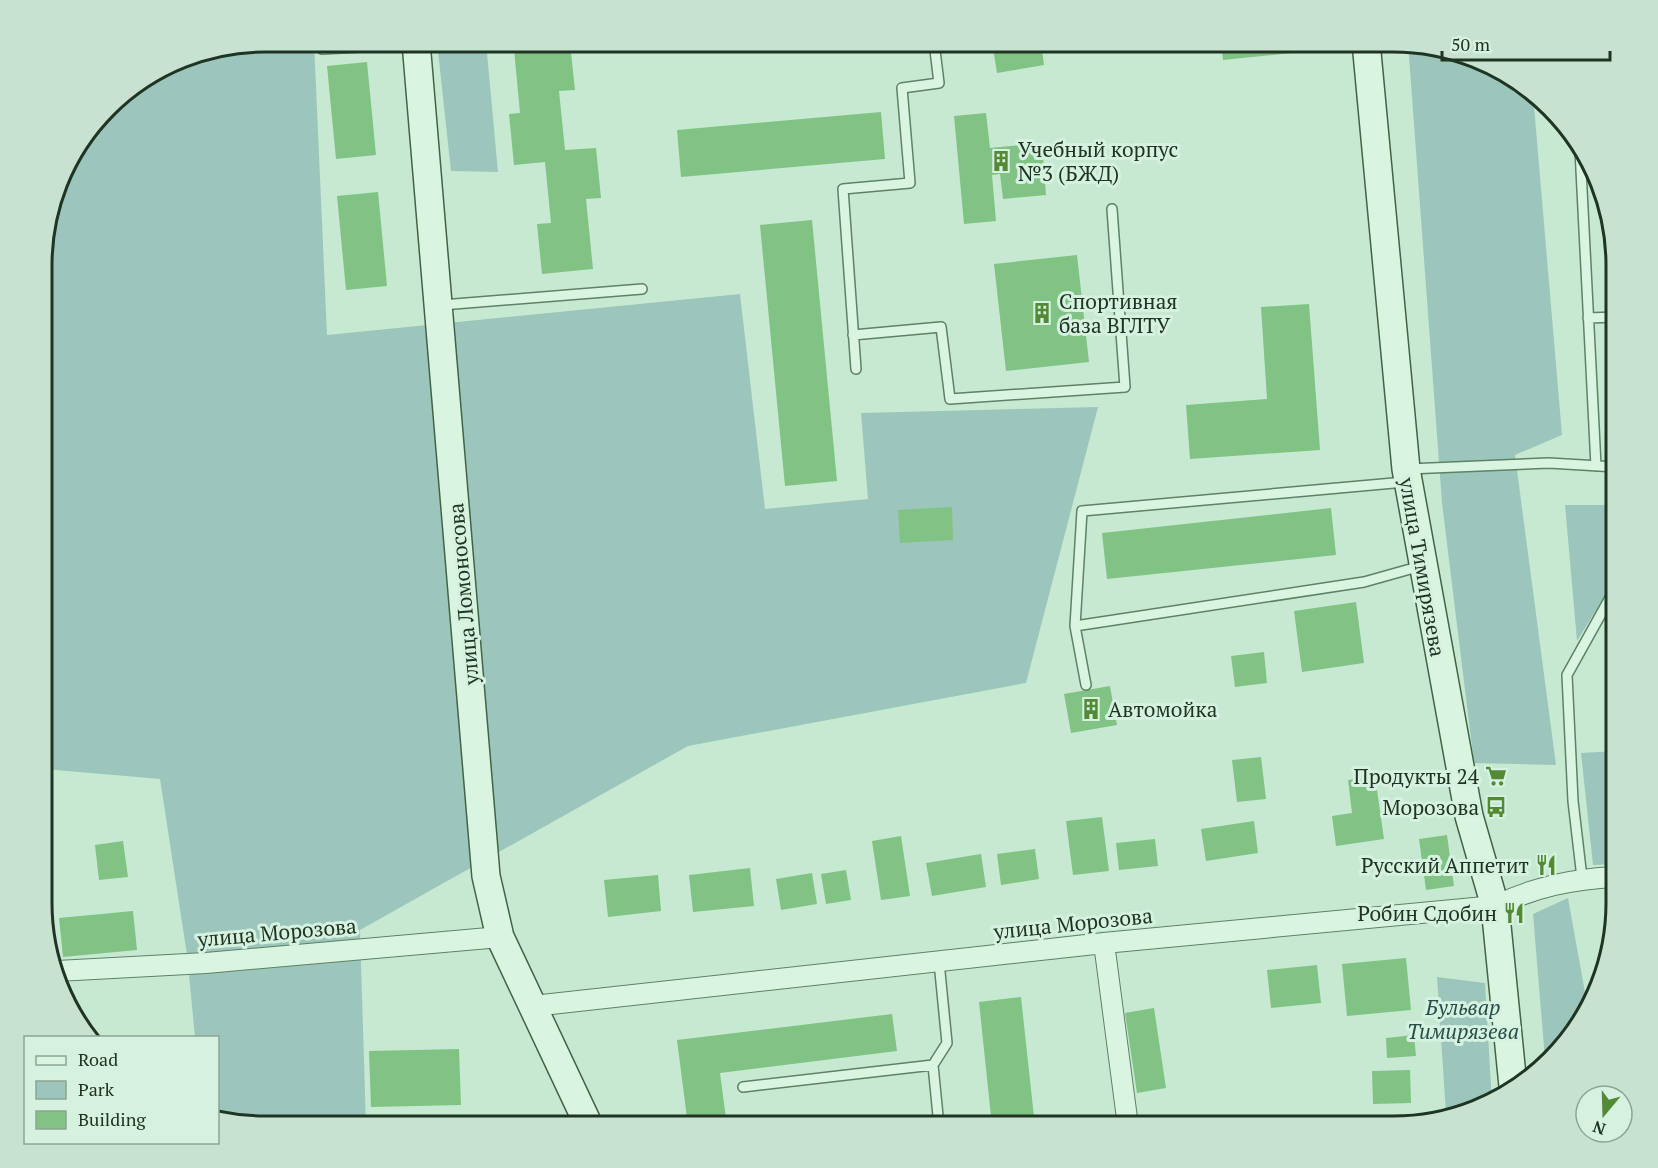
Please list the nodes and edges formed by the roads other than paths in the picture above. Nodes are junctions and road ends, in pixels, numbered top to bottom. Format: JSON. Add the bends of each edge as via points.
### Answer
{"nodes":[{"id":1,"x":417,"y":52,"type":"edge"},
{"id":2,"x":935,"y":53,"type":"edge"},
{"id":3,"x":1367,"y":53,"type":"edge"},
{"id":4,"x":1581,"y":165,"type":"edge"},
{"id":5,"x":1112,"y":209,"type":"dead end"},
{"id":6,"x":642,"y":289,"type":"dead end"},
{"id":7,"x":439,"y":306,"type":"junction"},
{"id":8,"x":1605,"y":317,"type":"edge"},
{"id":9,"x":1588,"y":318,"type":"junction"},
{"id":10,"x":853,"y":335,"type":"junction"},
{"id":11,"x":855,"y":369,"type":"dead end"},
{"id":12,"x":1596,"y":466,"type":"junction"},
{"id":13,"x":1605,"y":466,"type":"edge"},
{"id":14,"x":1407,"y":476,"type":"junction"},
{"id":15,"x":1423,"y":566,"type":"junction"},
{"id":16,"x":1606,"y":606,"type":"edge"},
{"id":17,"x":1075,"y":626,"type":"junction"},
{"id":18,"x":1086,"y":685,"type":"dead end"},
{"id":19,"x":1606,"y":877,"type":"edge"},
{"id":20,"x":1582,"y":878,"type":"junction"},
{"id":21,"x":1495,"y":906,"type":"junction"},
{"id":22,"x":500,"y":937,"type":"junction"},
{"id":23,"x":1104,"y":943,"type":"junction"},
{"id":24,"x":939,"y":962,"type":"junction"},
{"id":25,"x":64,"y":971,"type":"edge"},
{"id":26,"x":533,"y":1006,"type":"junction"},
{"id":27,"x":933,"y":1065,"type":"junction"},
{"id":28,"x":1512,"y":1079,"type":"edge"},
{"id":29,"x":743,"y":1087,"type":"dead end"},
{"id":30,"x":584,"y":1115,"type":"edge"},
{"id":31,"x":938,"y":1116,"type":"edge"},
{"id":32,"x":1127,"y":1116,"type":"edge"}],
"edges":[{"from":1,"to":7,"type":"main road","name":"улица Ломоносова"},
{"from":2,"to":10,"type":"lane","via":[[939,83],[902,88],[910,183],[843,189]]},
{"from":3,"to":14,"type":"main road","name":"улица Тимирязева"},
{"from":4,"to":9,"type":"lane"},
{"from":5,"to":10,"type":"lane","via":[[1125,387],[950,399],[941,327]]},
{"from":6,"to":7,"type":"lane"},
{"from":7,"to":22,"type":"main road","name":"улица Ломоносова","via":[[486,876]]},
{"from":8,"to":9,"type":"lane"},
{"from":9,"to":12,"type":"lane"},
{"from":10,"to":11,"type":"lane"},
{"from":12,"to":13,"type":"lane"},
{"from":12,"to":14,"type":"lane","via":[[1550,463]]},
{"from":14,"to":15,"type":"main road","name":"улица Тимирязева"},
{"from":14,"to":17,"type":"lane","via":[[1082,511]]},
{"from":15,"to":17,"type":"lane","via":[[1364,582]]},
{"from":15,"to":21,"type":"main road","name":"улица Тимирязева","via":[[1469,816]]},
{"from":16,"to":20,"type":"lane","via":[[1567,675],[1573,801]]},
{"from":17,"to":18,"type":"lane"},
{"from":19,"to":20,"type":"street","name":"улица Морозова"},
{"from":20,"to":21,"type":"street","name":"улица Морозова","via":[[1520,894]]},
{"from":21,"to":23,"type":"street","name":"улица Морозова"},
{"from":21,"to":28,"type":"main road","name":"улица Тимирязева"},
{"from":22,"to":25,"type":"street","name":"улица Морозова","via":[[206,963]]},
{"from":22,"to":26,"type":"main road","name":"улица Ломоносова"},
{"from":23,"to":24,"type":"street","name":"улица Морозова"},
{"from":23,"to":32,"type":"street"},
{"from":24,"to":26,"type":"street","name":"улица Морозова"},
{"from":24,"to":27,"type":"lane","via":[[946,1043]]},
{"from":26,"to":30,"type":"main road","name":"улица Ломоносова"},
{"from":27,"to":29,"type":"lane"},
{"from":27,"to":31,"type":"lane"}]}
